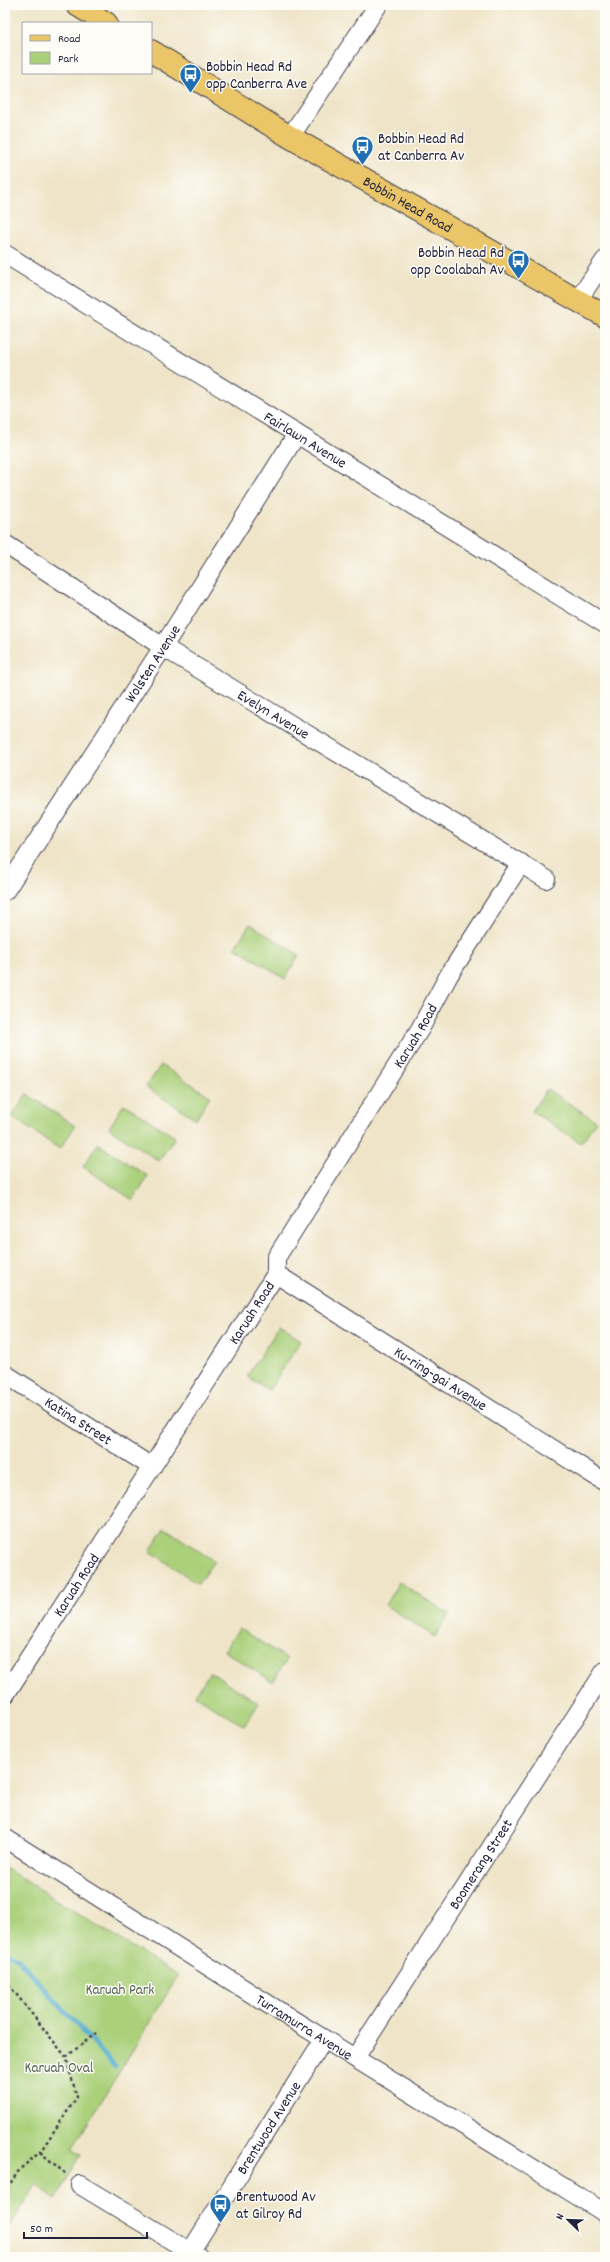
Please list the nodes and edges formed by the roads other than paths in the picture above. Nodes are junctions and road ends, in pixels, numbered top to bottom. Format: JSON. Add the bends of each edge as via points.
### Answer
{"nodes":[{"id":1,"x":77,"y":5,"type":"edge"},
{"id":2,"x":378,"y":5,"type":"edge"},
{"id":3,"x":104,"y":22,"type":"edge"},
{"id":4,"x":152,"y":52,"type":"edge"},
{"id":5,"x":290,"y":137,"type":"junction"},
{"id":6,"x":5,"y":254,"type":"edge"},
{"id":7,"x":605,"y":260,"type":"edge"},
{"id":8,"x":578,"y":300,"type":"junction"},
{"id":9,"x":605,"y":316,"type":"edge"},
{"id":10,"x":297,"y":434,"type":"junction"},
{"id":11,"x":5,"y":544,"type":"edge"},
{"id":12,"x":605,"y":624,"type":"edge"},
{"id":13,"x":164,"y":647,"type":"junction"},
{"id":14,"x":521,"y":863,"type":"junction"},
{"id":15,"x":546,"y":879,"type":"dead end"},
{"id":16,"x":5,"y":892,"type":"edge"},
{"id":17,"x":276,"y":1274,"type":"junction"},
{"id":18,"x":5,"y":1374,"type":"edge"},
{"id":19,"x":152,"y":1467,"type":"junction"},
{"id":20,"x":605,"y":1482,"type":"edge"},
{"id":21,"x":605,"y":1671,"type":"edge"},
{"id":22,"x":5,"y":1695,"type":"edge"},
{"id":23,"x":5,"y":1838,"type":"edge"},
{"id":24,"x":324,"y":2039,"type":"junction"},
{"id":25,"x":356,"y":2058,"type":"junction"},
{"id":26,"x":80,"y":2186,"type":"road end"},
{"id":27,"x":605,"y":2213,"type":"edge"},
{"id":28,"x":192,"y":2255,"type":"edge"}],
"edges":[{"from":1,"to":3,"type":"main road"},
{"from":2,"to":5,"type":"street"},
{"from":4,"to":5,"type":"main road","name":"Bobbin Head Road"},
{"from":5,"to":8,"type":"main road","name":"Bobbin Head Road"},
{"from":6,"to":10,"type":"street","name":"Fairlawn Avenue"},
{"from":7,"to":8,"type":"street"},
{"from":8,"to":9,"type":"main road","name":"Bobbin Head Road"},
{"from":10,"to":12,"type":"street","name":"Fairlawn Avenue"},
{"from":10,"to":13,"type":"street","name":"Wolsten Avenue"},
{"from":11,"to":13,"type":"street","name":"Evelyn Avenue"},
{"from":13,"to":14,"type":"street","name":"Evelyn Avenue"},
{"from":13,"to":16,"type":"street","name":"Wolsten Avenue"},
{"from":14,"to":15,"type":"street","name":"Evelyn Avenue"},
{"from":14,"to":17,"type":"street","name":"Karuah Road","via":[[449,975],[420,1029],[276,1258]]},
{"from":17,"to":19,"type":"street","name":"Karuah Road"},
{"from":17,"to":20,"type":"street","name":"Ku-ring-gai Avenue"},
{"from":18,"to":19,"type":"street","name":"Katina Street"},
{"from":19,"to":22,"type":"street","name":"Karuah Road"},
{"from":21,"to":25,"type":"street","name":"Boomerang Street"},
{"from":23,"to":24,"type":"street","name":"Turramurra Avenue"},
{"from":24,"to":25,"type":"street","name":"Turramurra Avenue"},
{"from":24,"to":28,"type":"street","name":"Brentwood Avenue"},
{"from":25,"to":27,"type":"street","name":"Turramurra Avenue"},
{"from":26,"to":28,"type":"street"}]}
